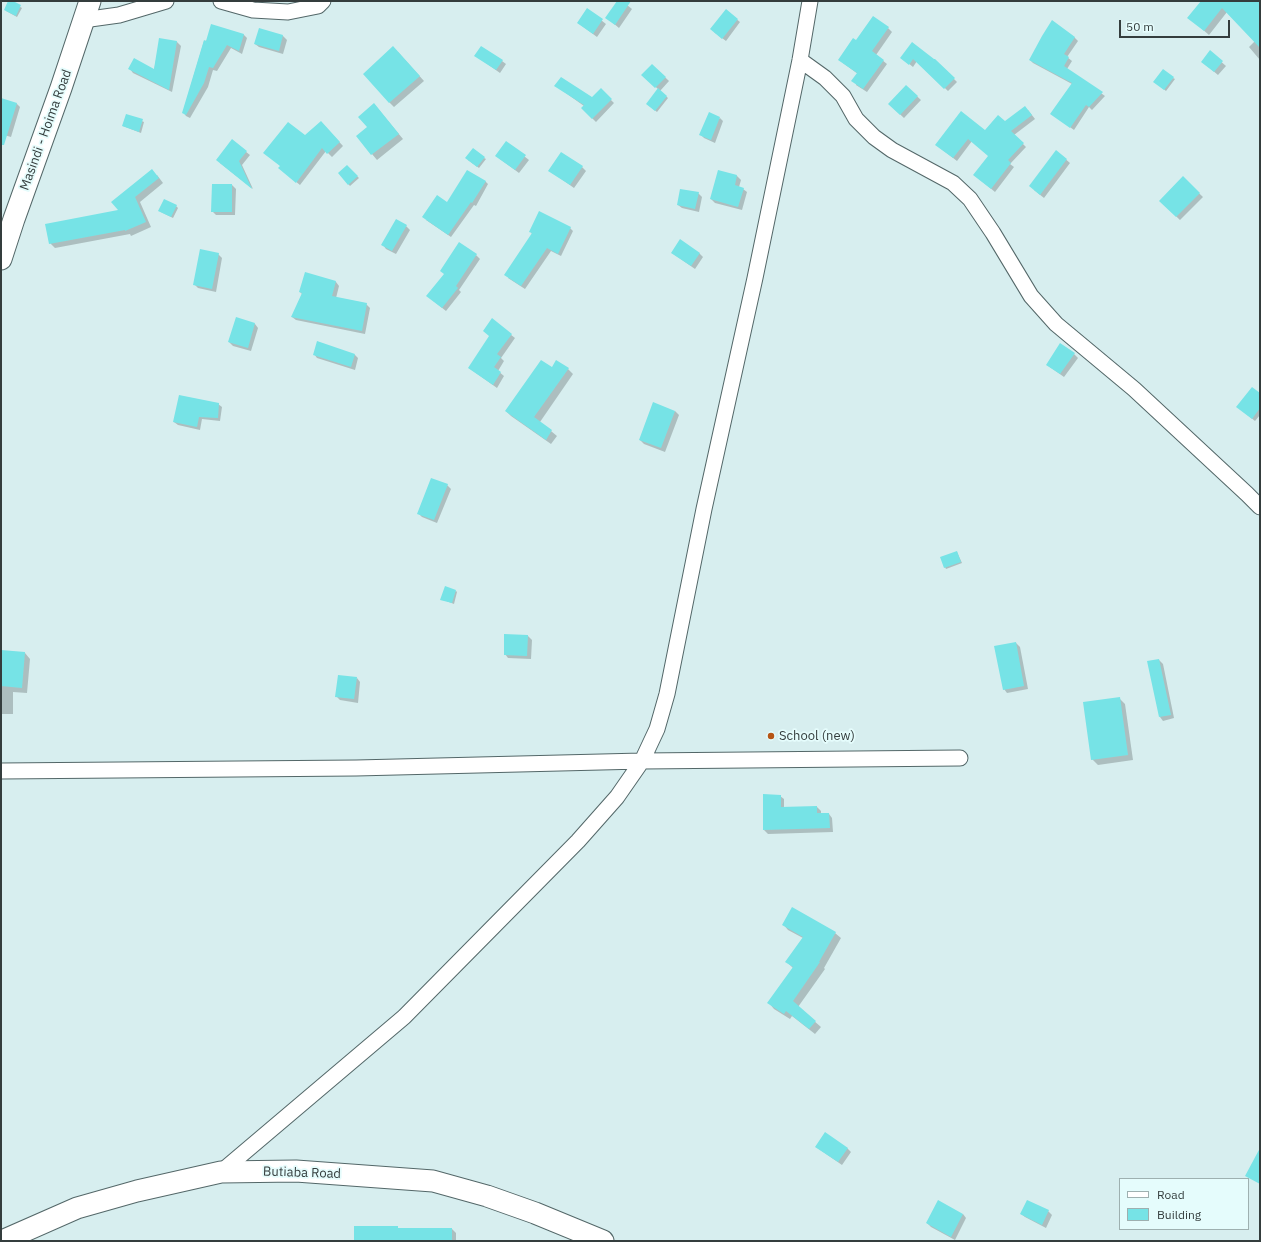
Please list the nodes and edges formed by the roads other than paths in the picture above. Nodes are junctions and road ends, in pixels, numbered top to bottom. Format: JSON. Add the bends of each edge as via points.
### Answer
{"nodes":[{"id":1,"x":166,"y":1,"type":"edge"},
{"id":2,"x":221,"y":1,"type":"edge"},
{"id":3,"x":324,"y":1,"type":"edge"},
{"id":4,"x":810,"y":1,"type":"edge"},
{"id":5,"x":87,"y":11,"type":"edge"},
{"id":6,"x":800,"y":60,"type":"junction"},
{"id":7,"x":1,"y":259,"type":"edge"},
{"id":8,"x":1260,"y":507,"type":"edge"},
{"id":9,"x":960,"y":758,"type":"dead end"},
{"id":10,"x":642,"y":761,"type":"junction"},
{"id":11,"x":1,"y":771,"type":"edge"},
{"id":12,"x":221,"y":1172,"type":"junction"},
{"id":13,"x":2,"y":1241,"type":"edge"},
{"id":14,"x":603,"y":1241,"type":"edge"}],
"edges":[{"from":1,"to":5,"type":"street","via":[[119,15]]},
{"from":2,"to":3,"type":"street","via":[[253,10],[288,12],[318,6]]},
{"from":4,"to":6,"type":"street"},
{"from":5,"to":7,"type":"main road","name":"Masindi - Hoima Road"},
{"from":6,"to":8,"type":"street","via":[[825,78],[843,96],[856,118],[874,137],[958,187],[970,199],[993,233],[1031,296],[1056,324],[1134,389]]},
{"from":6,"to":10,"type":"street","via":[[667,694],[657,729]]},
{"from":9,"to":10,"type":"street"},
{"from":10,"to":11,"type":"street","via":[[356,768]]},
{"from":10,"to":12,"type":"street","via":[[617,797],[578,841],[404,1017]]},
{"from":12,"to":13,"type":"main road","name":"Butiaba Road","via":[[77,1208]]},
{"from":12,"to":14,"type":"main road","name":"Butiaba Road","via":[[296,1171],[433,1181],[487,1196]]}]}
